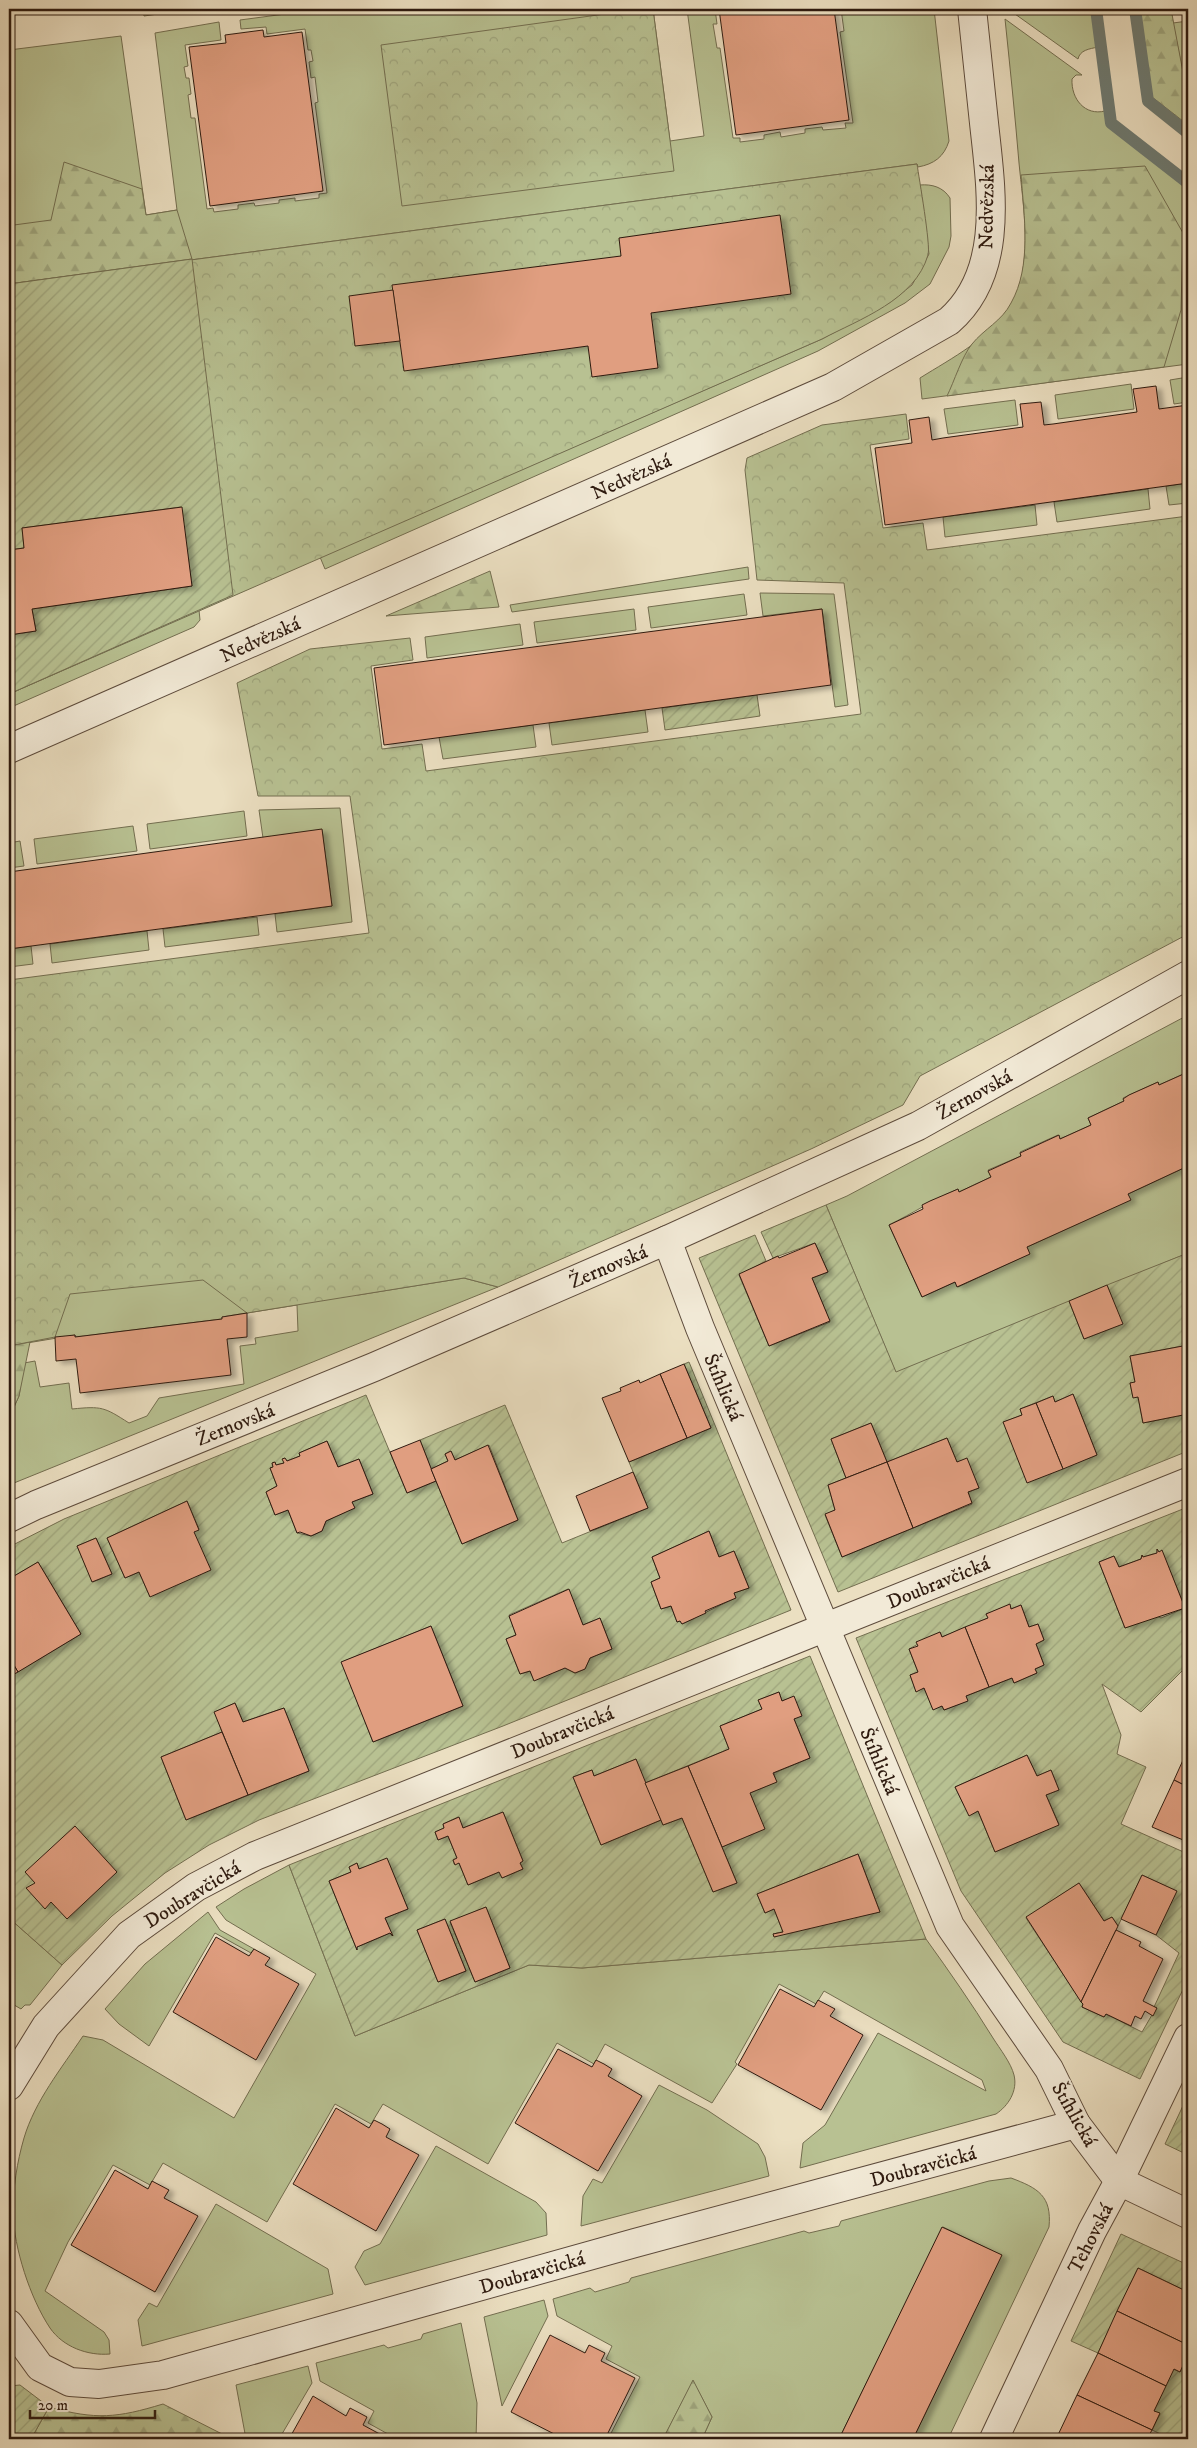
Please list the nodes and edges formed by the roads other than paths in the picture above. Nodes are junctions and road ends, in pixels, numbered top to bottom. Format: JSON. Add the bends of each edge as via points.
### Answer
{"nodes":[{"id":1,"x":972,"y":9,"type":"edge"},
{"id":2,"x":9,"y":749,"type":"edge"},
{"id":3,"x":1188,"y":975,"type":"edge"},
{"id":4,"x":667,"y":1240,"type":"junction"},
{"id":5,"x":1188,"y":1482,"type":"edge"},
{"id":6,"x":9,"y":1518,"type":"edge"},
{"id":7,"x":824,"y":1628,"type":"junction"},
{"id":8,"x":1188,"y":2038,"type":"edge"},
{"id":9,"x":9,"y":2086,"type":"edge"},
{"id":10,"x":1076,"y":2124,"type":"junction"},
{"id":11,"x":1119,"y":2181,"type":"junction"},
{"id":12,"x":1188,"y":2214,"type":"edge"},
{"id":13,"x":9,"y":2324,"type":"edge"},
{"id":14,"x":994,"y":2439,"type":"edge"}],
"edges":[{"from":1,"to":2,"type":"street","name":"Nedvězská","via":[[989,168],[990,234],[978,283],[961,310],[949,321],[833,387]]},
{"from":3,"to":4,"type":"street","name":"Žernovská","via":[[918,1126]]},
{"from":4,"to":6,"type":"street","name":"Žernovská","via":[[374,1367]]},
{"from":4,"to":7,"type":"street","name":"Štíhlická"},
{"from":5,"to":7,"type":"street","name":"Doubravčická"},
{"from":7,"to":9,"type":"street","name":"Doubravčická","via":[[255,1856],[196,1887],[128,1934],[46,2026]]},
{"from":7,"to":10,"type":"street","name":"Štíhlická","via":[[950,1926],[1049,2069]]},
{"from":8,"to":11,"type":"street","name":"Tehovská"},
{"from":10,"to":11,"type":"street","name":"Štíhlická"},
{"from":10,"to":13,"type":"street","name":"Doubravčická","via":[[163,2375],[99,2384],[70,2382],[40,2367]]},
{"from":11,"to":12,"type":"street","name":"Štíhlická"},
{"from":11,"to":14,"type":"street","name":"Tehovská"}]}
